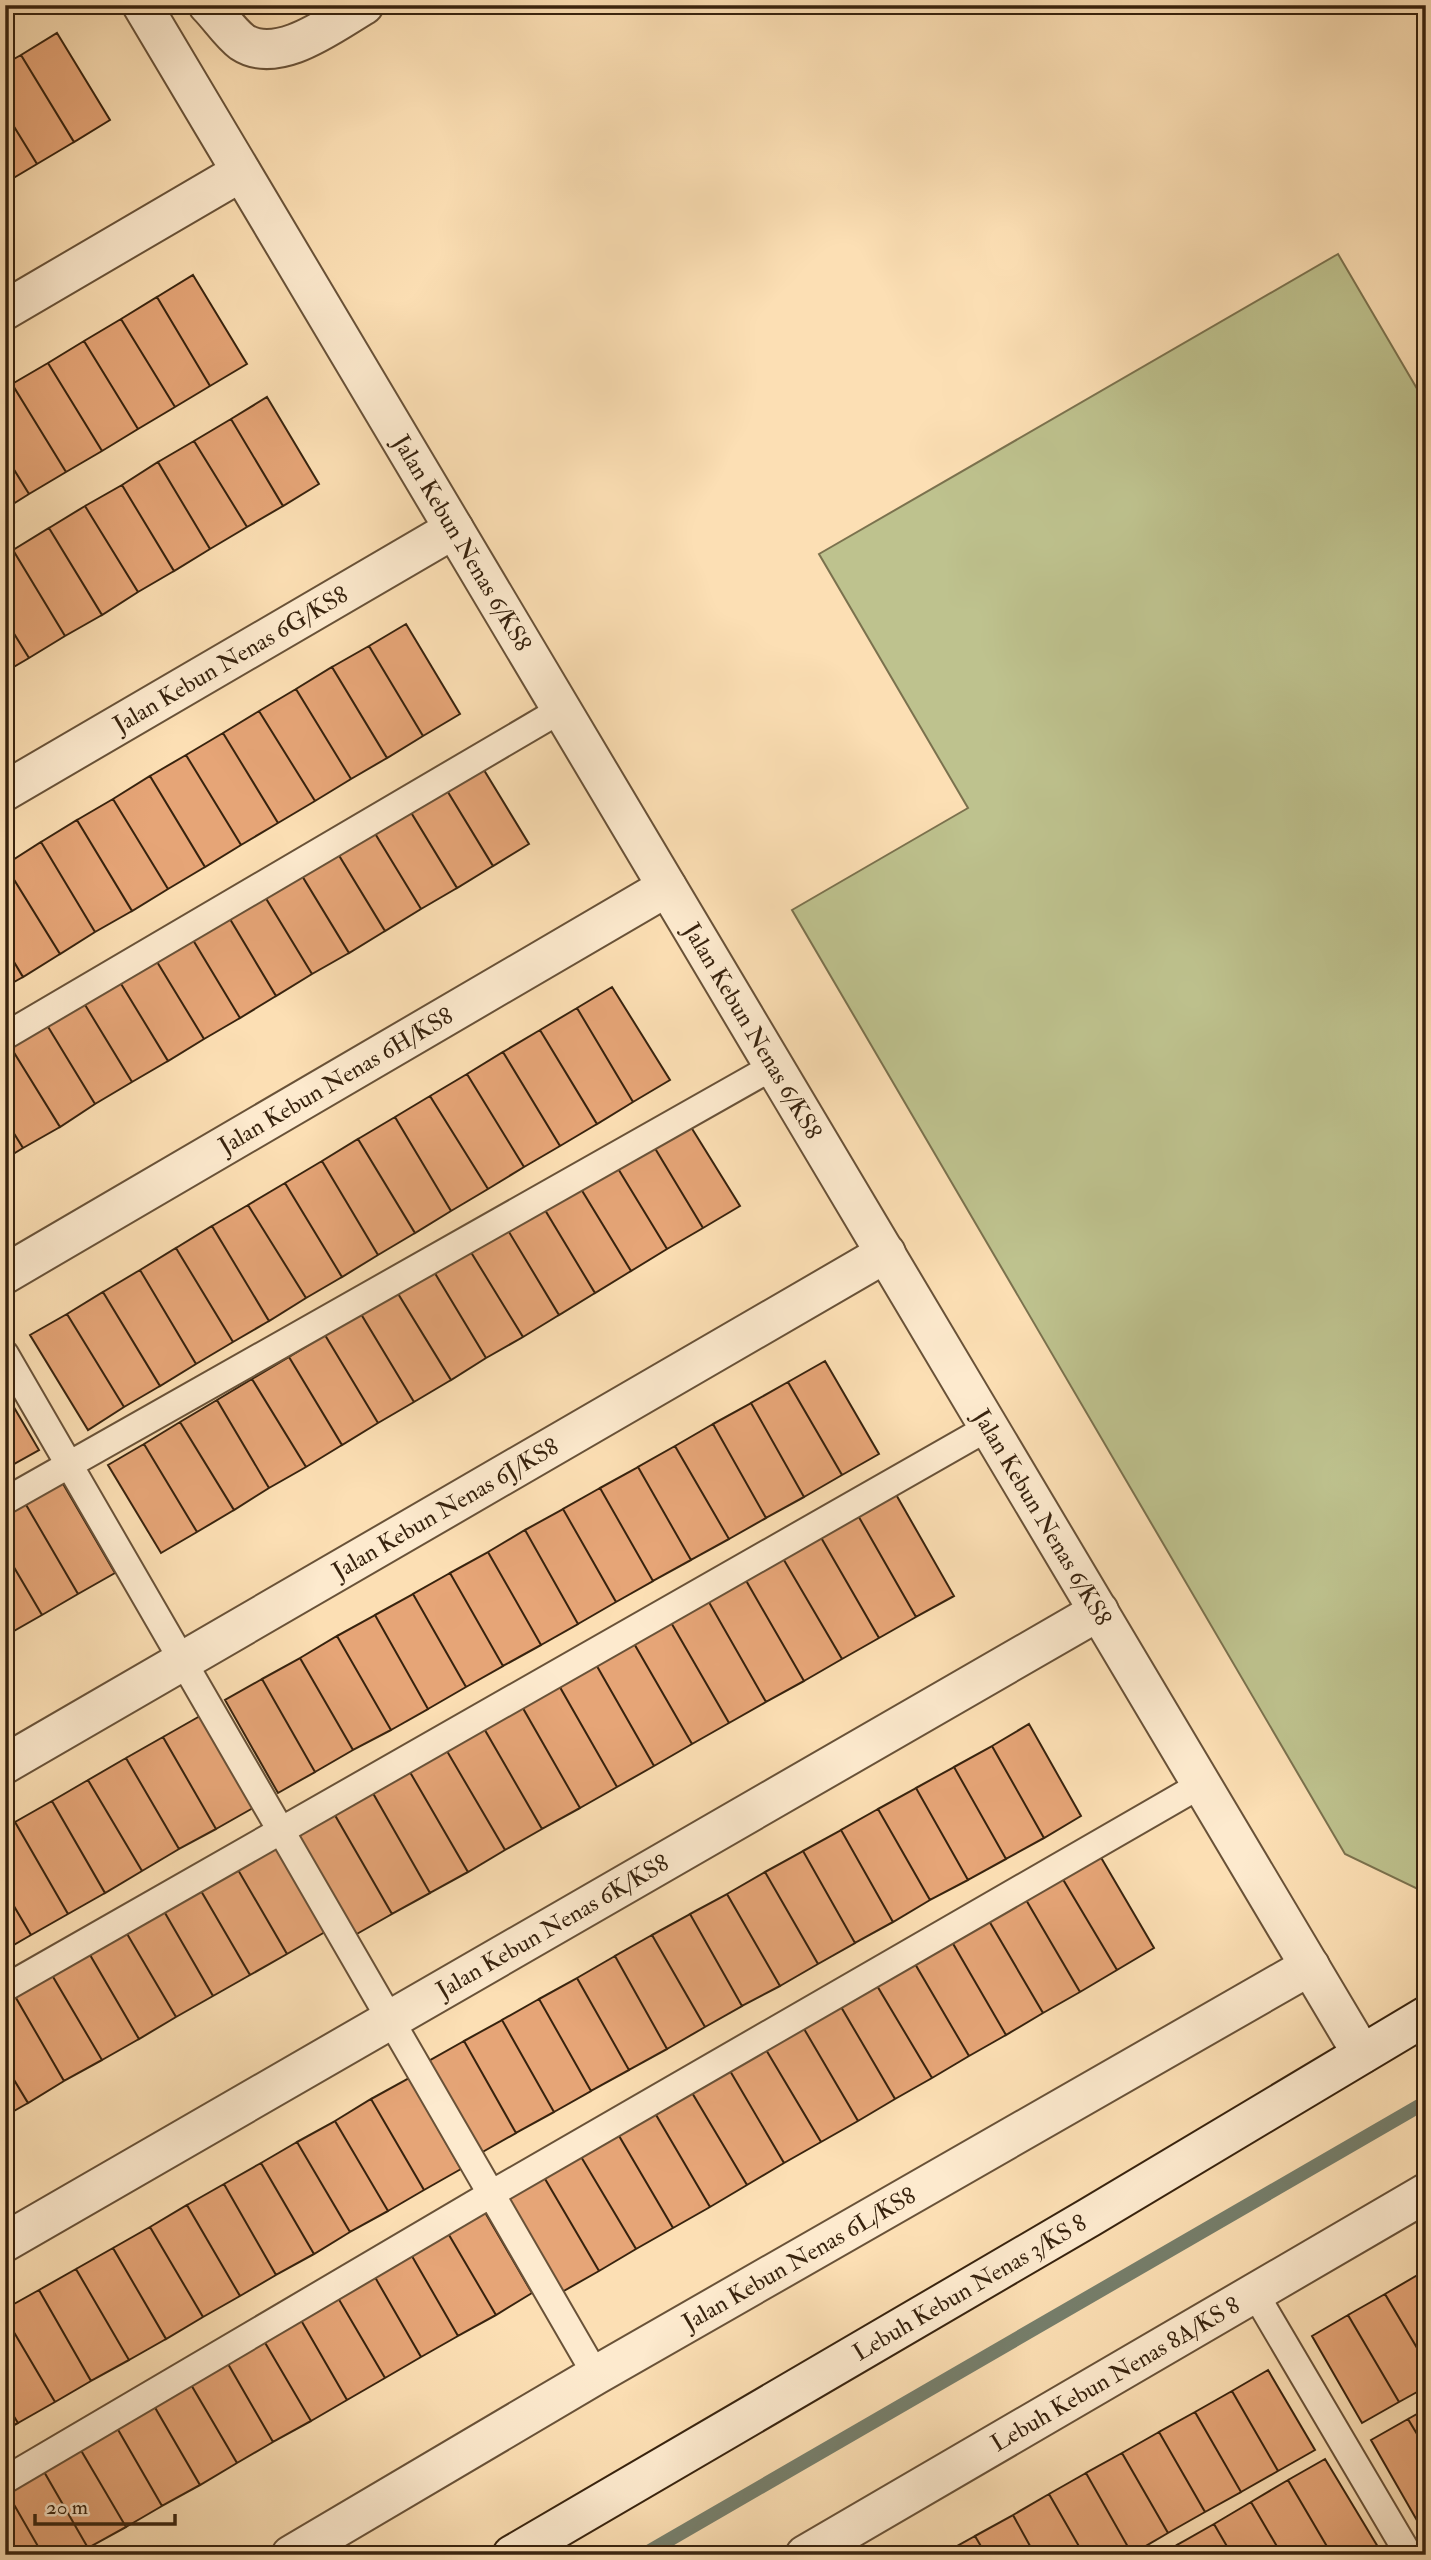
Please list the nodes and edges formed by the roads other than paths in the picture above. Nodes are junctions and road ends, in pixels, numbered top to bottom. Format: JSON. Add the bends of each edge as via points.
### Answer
{"nodes":[{"id":1,"x":142,"y":5,"type":"edge"},
{"id":2,"x":208,"y":5,"type":"edge"},
{"id":3,"x":364,"y":5,"type":"edge"},
{"id":4,"x":242,"y":172,"type":"junction"},
{"id":5,"x":5,"y":310,"type":"edge"},
{"id":6,"x":454,"y":529,"type":"junction"},
{"id":7,"x":562,"y":709,"type":"junction"},
{"id":8,"x":5,"y":791,"type":"edge"},
{"id":9,"x":667,"y":887,"type":"junction"},
{"id":10,"x":5,"y":1036,"type":"edge"},
{"id":11,"x":774,"y":1066,"type":"junction"},
{"id":12,"x":886,"y":1253,"type":"junction"},
{"id":13,"x":5,"y":1274,"type":"edge"},
{"id":14,"x":5,"y":1354,"type":"edge"},
{"id":15,"x":989,"y":1427,"type":"junction"},
{"id":16,"x":69,"y":1464,"type":"junction"},
{"id":17,"x":5,"y":1500,"type":"edge"},
{"id":18,"x":1099,"y":1611,"type":"junction"},
{"id":19,"x":183,"y":1662,"type":"junction"},
{"id":20,"x":5,"y":1764,"type":"edge"},
{"id":21,"x":1202,"y":1784,"type":"junction"},
{"id":22,"x":281,"y":1831,"type":"junction"},
{"id":23,"x":1310,"y":1966,"type":"junction"},
{"id":24,"x":5,"y":1988,"type":"edge"},
{"id":25,"x":1426,"y":2016,"type":"edge"},
{"id":26,"x":390,"y":2020,"type":"junction"},
{"id":27,"x":1362,"y":2054,"type":"junction"},
{"id":28,"x":491,"y":2193,"type":"junction"},
{"id":29,"x":1426,"y":2193,"type":"edge"},
{"id":30,"x":5,"y":2242,"type":"edge"},
{"id":31,"x":1254,"y":2292,"type":"junction"},
{"id":32,"x":596,"y":2375,"type":"junction"},
{"id":33,"x":5,"y":2480,"type":"edge"},
{"id":34,"x":534,"y":2549,"type":"edge"},
{"id":35,"x":290,"y":2555,"type":"edge"},
{"id":36,"x":805,"y":2555,"type":"edge"},
{"id":37,"x":1409,"y":2555,"type":"edge"}],
"edges":[{"from":1,"to":4,"type":"street","name":"Jalan Kebun Nenas 6/KS8"},
{"from":2,"to":3,"type":"street","via":[[243,43],[270,50],[298,43]]},
{"from":4,"to":5,"type":"street"},
{"from":4,"to":6,"type":"street","name":"Jalan Kebun Nenas 6/KS8"},
{"from":6,"to":7,"type":"street","name":"Jalan Kebun Nenas 6/KS8"},
{"from":6,"to":8,"type":"street","name":"Jalan Kebun Nenas 6G/KS8"},
{"from":7,"to":9,"type":"street","name":"Jalan Kebun Nenas 6/KS8"},
{"from":7,"to":10,"type":"lane"},
{"from":9,"to":11,"type":"street","name":"Jalan Kebun Nenas 6/KS8"},
{"from":9,"to":13,"type":"street","name":"Jalan Kebun Nenas 6H/KS8"},
{"from":11,"to":12,"type":"street","name":"Jalan Kebun Nenas 6/KS8"},
{"from":11,"to":16,"type":"lane"},
{"from":12,"to":15,"type":"street","name":"Jalan Kebun Nenas 6/KS8"},
{"from":12,"to":19,"type":"street","name":"Jalan Kebun Nenas 6J/KS8"},
{"from":14,"to":16,"type":"lane"},
{"from":15,"to":18,"type":"street","name":"Jalan Kebun Nenas 6/KS8"},
{"from":15,"to":22,"type":"lane"},
{"from":16,"to":17,"type":"lane"},
{"from":16,"to":19,"type":"lane"},
{"from":18,"to":21,"type":"street","name":"Jalan Kebun Nenas 6/KS8"},
{"from":18,"to":26,"type":"street","name":"Jalan Kebun Nenas 6K/KS8"},
{"from":19,"to":20,"type":"street","name":"Jalan Kebun Nenas 6J/KS8"},
{"from":19,"to":22,"type":"lane"},
{"from":21,"to":23,"type":"street","name":"Jalan Kebun Nenas 6/KS8"},
{"from":21,"to":28,"type":"lane"},
{"from":22,"to":24,"type":"lane"},
{"from":22,"to":26,"type":"lane"},
{"from":23,"to":27,"type":"street","name":"Jalan Kebun Nenas 6/KS8"},
{"from":23,"to":32,"type":"street","name":"Jalan Kebun Nenas 6L/KS8"},
{"from":25,"to":27,"type":"street","name":"Lebuh Kebun Nenas 3/KS 8"},
{"from":26,"to":28,"type":"lane"},
{"from":26,"to":30,"type":"street","name":"Jalan Kebun Nenas 6K/KS8"},
{"from":27,"to":34,"type":"street","name":"Lebuh Kebun Nenas 3/KS 8"},
{"from":28,"to":32,"type":"lane"},
{"from":28,"to":33,"type":"lane"},
{"from":29,"to":31,"type":"street","name":"Lebuh Kebun Nenas 8A/KS 8"},
{"from":31,"to":36,"type":"street","name":"Lebuh Kebun Nenas 8A/KS 8"},
{"from":31,"to":37,"type":"lane"},
{"from":32,"to":35,"type":"street","name":"Jalan Kebun Nenas 6L/KS8"}]}
